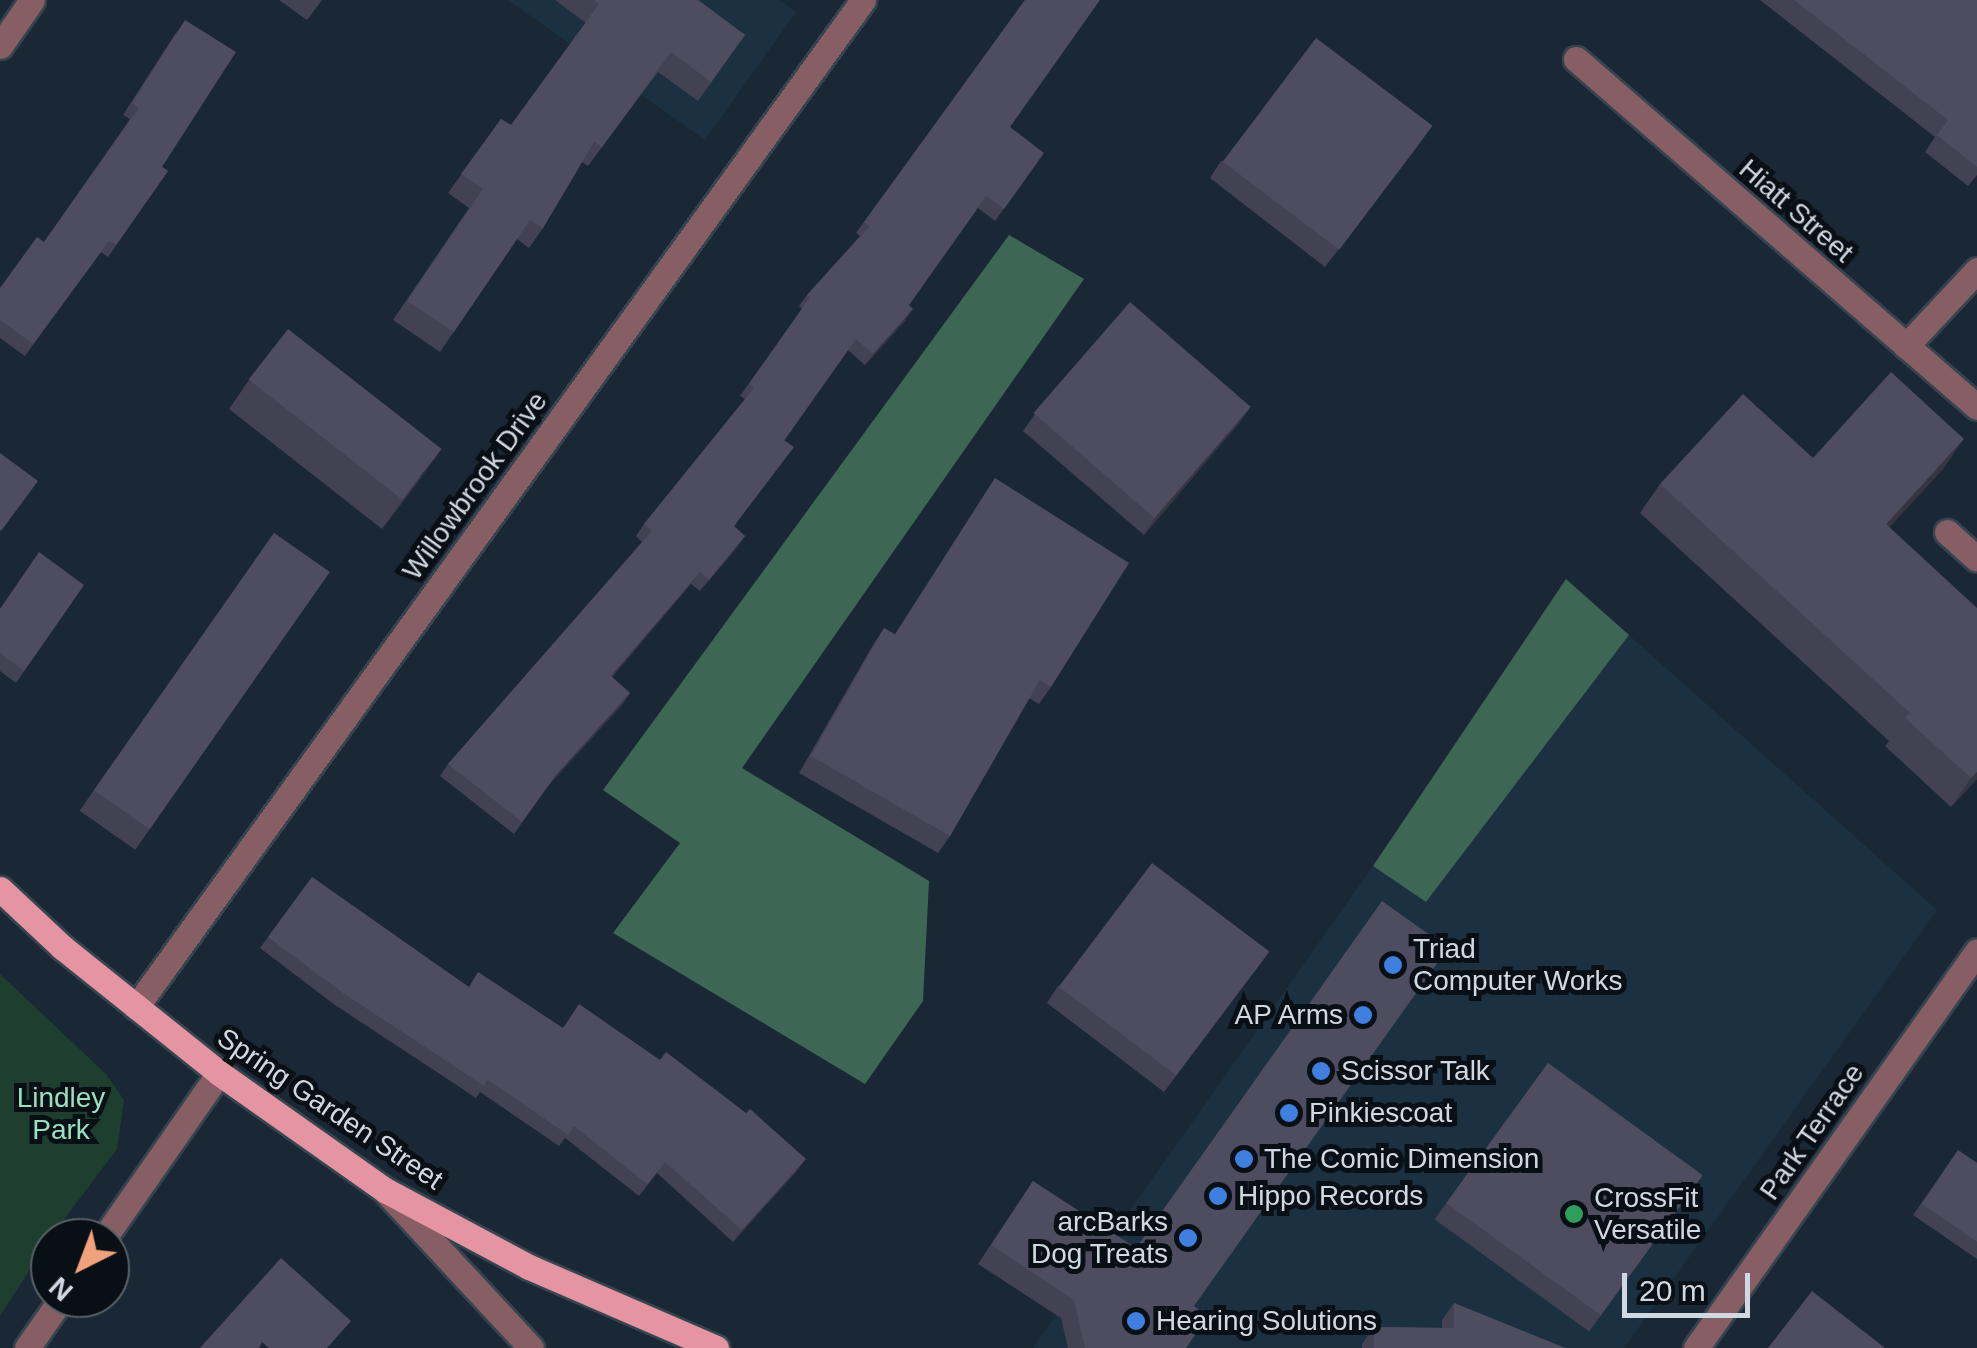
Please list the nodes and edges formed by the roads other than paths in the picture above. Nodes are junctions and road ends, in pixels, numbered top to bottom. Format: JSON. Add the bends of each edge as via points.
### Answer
{"nodes":[{"id":1,"x":32,"y":0,"type":"edge"},
{"id":2,"x":863,"y":0,"type":"edge"},
{"id":3,"x":0,"y":46,"type":"edge"},
{"id":4,"x":1576,"y":59,"type":"dead end"},
{"id":5,"x":1977,"y":270,"type":"edge"},
{"id":6,"x":1906,"y":346,"type":"junction"},
{"id":7,"x":1977,"y":408,"type":"edge"},
{"id":8,"x":1947,"y":532,"type":"dead end"},
{"id":9,"x":1977,"y":559,"type":"edge"},
{"id":10,"x":0,"y":890,"type":"edge"},
{"id":11,"x":1977,"y":951,"type":"edge"},
{"id":12,"x":136,"y":1008,"type":"junction"},
{"id":13,"x":219,"y":1073,"type":"junction"},
{"id":14,"x":385,"y":1190,"type":"junction"},
{"id":15,"x":118,"y":1218,"type":"edge"},
{"id":16,"x":48,"y":1318,"type":"edge"},
{"id":17,"x":27,"y":1348,"type":"edge"},
{"id":18,"x":530,"y":1348,"type":"edge"},
{"id":19,"x":716,"y":1348,"type":"edge"},
{"id":20,"x":1696,"y":1348,"type":"edge"}],
"edges":[{"from":1,"to":3,"type":"street"},
{"from":2,"to":12,"type":"street","name":"Willowbrook Drive"},
{"from":4,"to":6,"type":"street","name":"Hiatt Street"},
{"from":5,"to":6,"type":"street"},
{"from":6,"to":7,"type":"street","name":"Hiatt Street"},
{"from":8,"to":9,"type":"street"},
{"from":10,"to":12,"type":"main road","name":"Spring Garden Street"},
{"from":11,"to":20,"type":"street","name":"Park Terrace"},
{"from":12,"to":13,"type":"main road","name":"Spring Garden Street"},
{"from":13,"to":14,"type":"main road","name":"Spring Garden Street"},
{"from":13,"to":15,"type":"street"},
{"from":14,"to":18,"type":"street"},
{"from":14,"to":19,"type":"main road","name":"Spring Garden Street","via":[[529,1267]]},
{"from":16,"to":17,"type":"street"}]}
